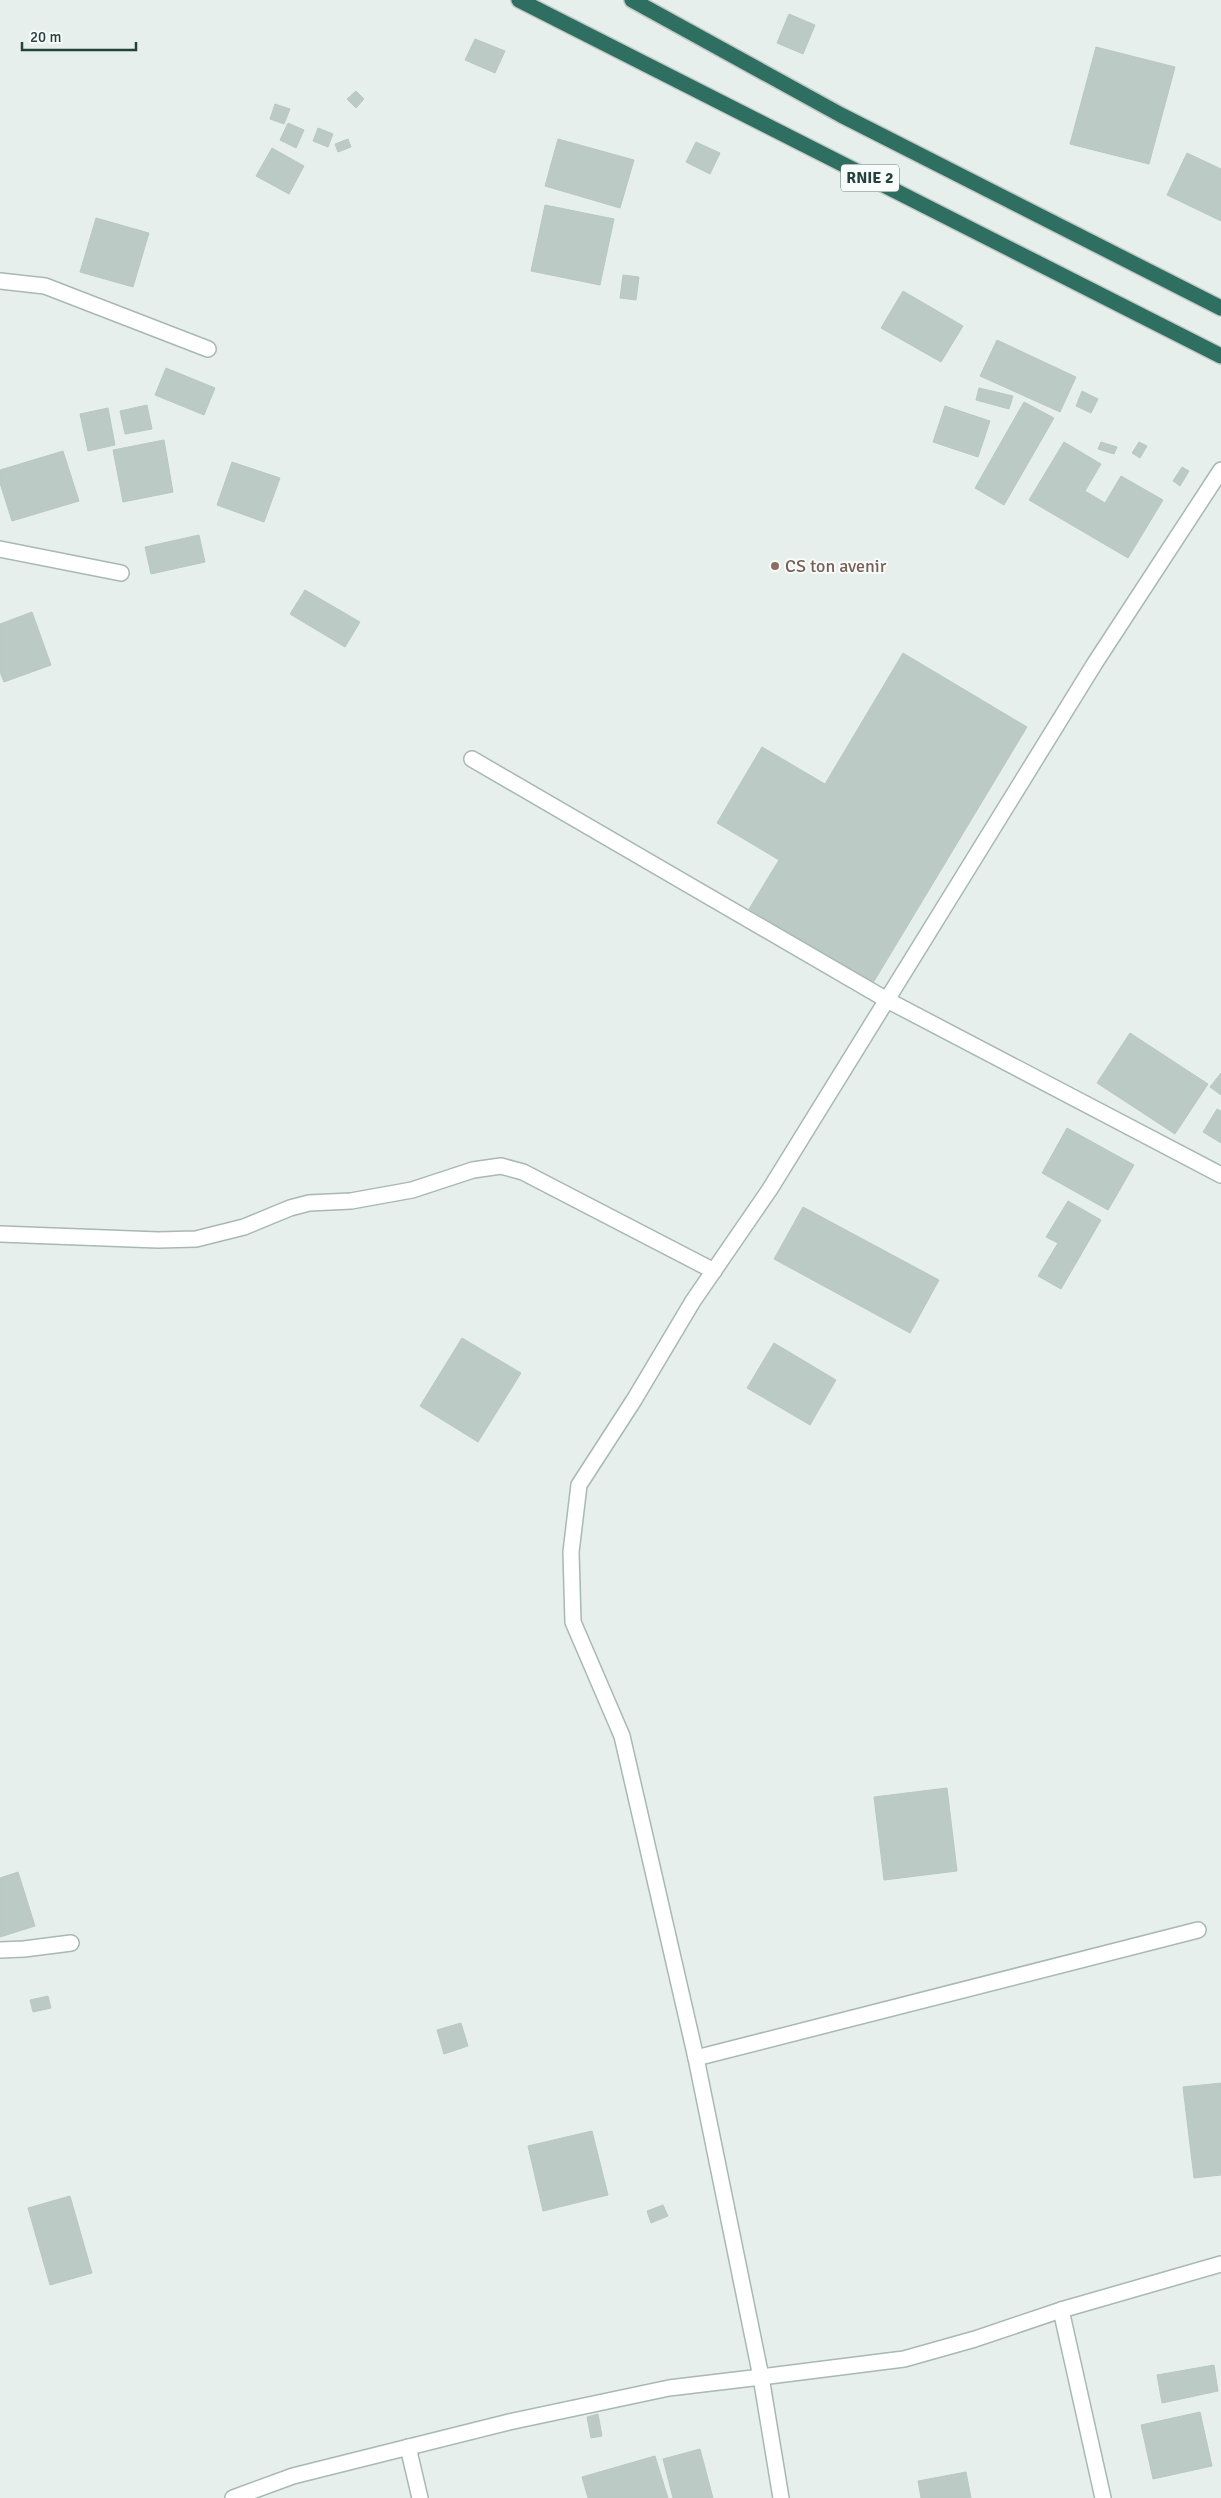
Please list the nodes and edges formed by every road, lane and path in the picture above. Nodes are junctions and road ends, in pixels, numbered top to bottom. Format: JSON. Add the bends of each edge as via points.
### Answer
{"nodes":[{"id":1,"x":519,"y":0,"type":"edge"},
{"id":2,"x":632,"y":0,"type":"edge"},
{"id":3,"x":0,"y":281,"type":"edge"},
{"id":4,"x":1221,"y":308,"type":"edge"},
{"id":5,"x":208,"y":349,"type":"dead end"},
{"id":6,"x":1221,"y":356,"type":"edge"},
{"id":7,"x":1221,"y":470,"type":"edge"},
{"id":8,"x":0,"y":549,"type":"edge"},
{"id":9,"x":121,"y":574,"type":"dead end"},
{"id":10,"x":472,"y":758,"type":"dead end"},
{"id":11,"x":887,"y":1000,"type":"junction"},
{"id":12,"x":1221,"y":1176,"type":"edge"},
{"id":13,"x":0,"y":1234,"type":"edge"},
{"id":14,"x":714,"y":1271,"type":"junction"},
{"id":15,"x":1198,"y":1930,"type":"dead end"},
{"id":16,"x":71,"y":1943,"type":"dead end"},
{"id":17,"x":0,"y":1950,"type":"edge"},
{"id":18,"x":696,"y":2058,"type":"junction"},
{"id":19,"x":1221,"y":2264,"type":"edge"},
{"id":20,"x":1061,"y":2310,"type":"junction"},
{"id":21,"x":761,"y":2377,"type":"junction"},
{"id":22,"x":408,"y":2447,"type":"junction"},
{"id":23,"x":233,"y":2498,"type":"edge"},
{"id":24,"x":420,"y":2498,"type":"edge"},
{"id":25,"x":782,"y":2498,"type":"edge"},
{"id":26,"x":1103,"y":2498,"type":"edge"}],
"edges":[{"from":1,"to":6,"type":"highway","name":"RNIE 2","number":"RNIE 2"},
{"from":2,"to":4,"type":"highway","name":"RNIE 2","number":"RNIE 2","via":[[841,115]]},
{"from":3,"to":5,"type":"street","via":[[45,286]]},
{"from":7,"to":11,"type":"street","via":[[1095,663]]},
{"from":8,"to":9,"type":"street"},
{"from":10,"to":11,"type":"street"},
{"from":11,"to":12,"type":"street"},
{"from":11,"to":14,"type":"street","via":[[770,1189]]},
{"from":13,"to":14,"type":"street","via":[[196,1239],[244,1227],[309,1203],[351,1201],[412,1190],[473,1170],[501,1166],[523,1172]]},
{"from":14,"to":18,"type":"street","via":[[579,1485],[571,1552],[573,1622],[622,1736]]},
{"from":15,"to":18,"type":"street"},
{"from":16,"to":17,"type":"street"},
{"from":18,"to":21,"type":"street"},
{"from":19,"to":20,"type":"street"},
{"from":20,"to":21,"type":"street","via":[[904,2359]]},
{"from":20,"to":26,"type":"street"},
{"from":21,"to":22,"type":"street","via":[[670,2388]]},
{"from":21,"to":25,"type":"street"},
{"from":22,"to":23,"type":"street","via":[[292,2476]]},
{"from":22,"to":24,"type":"street"}]}
